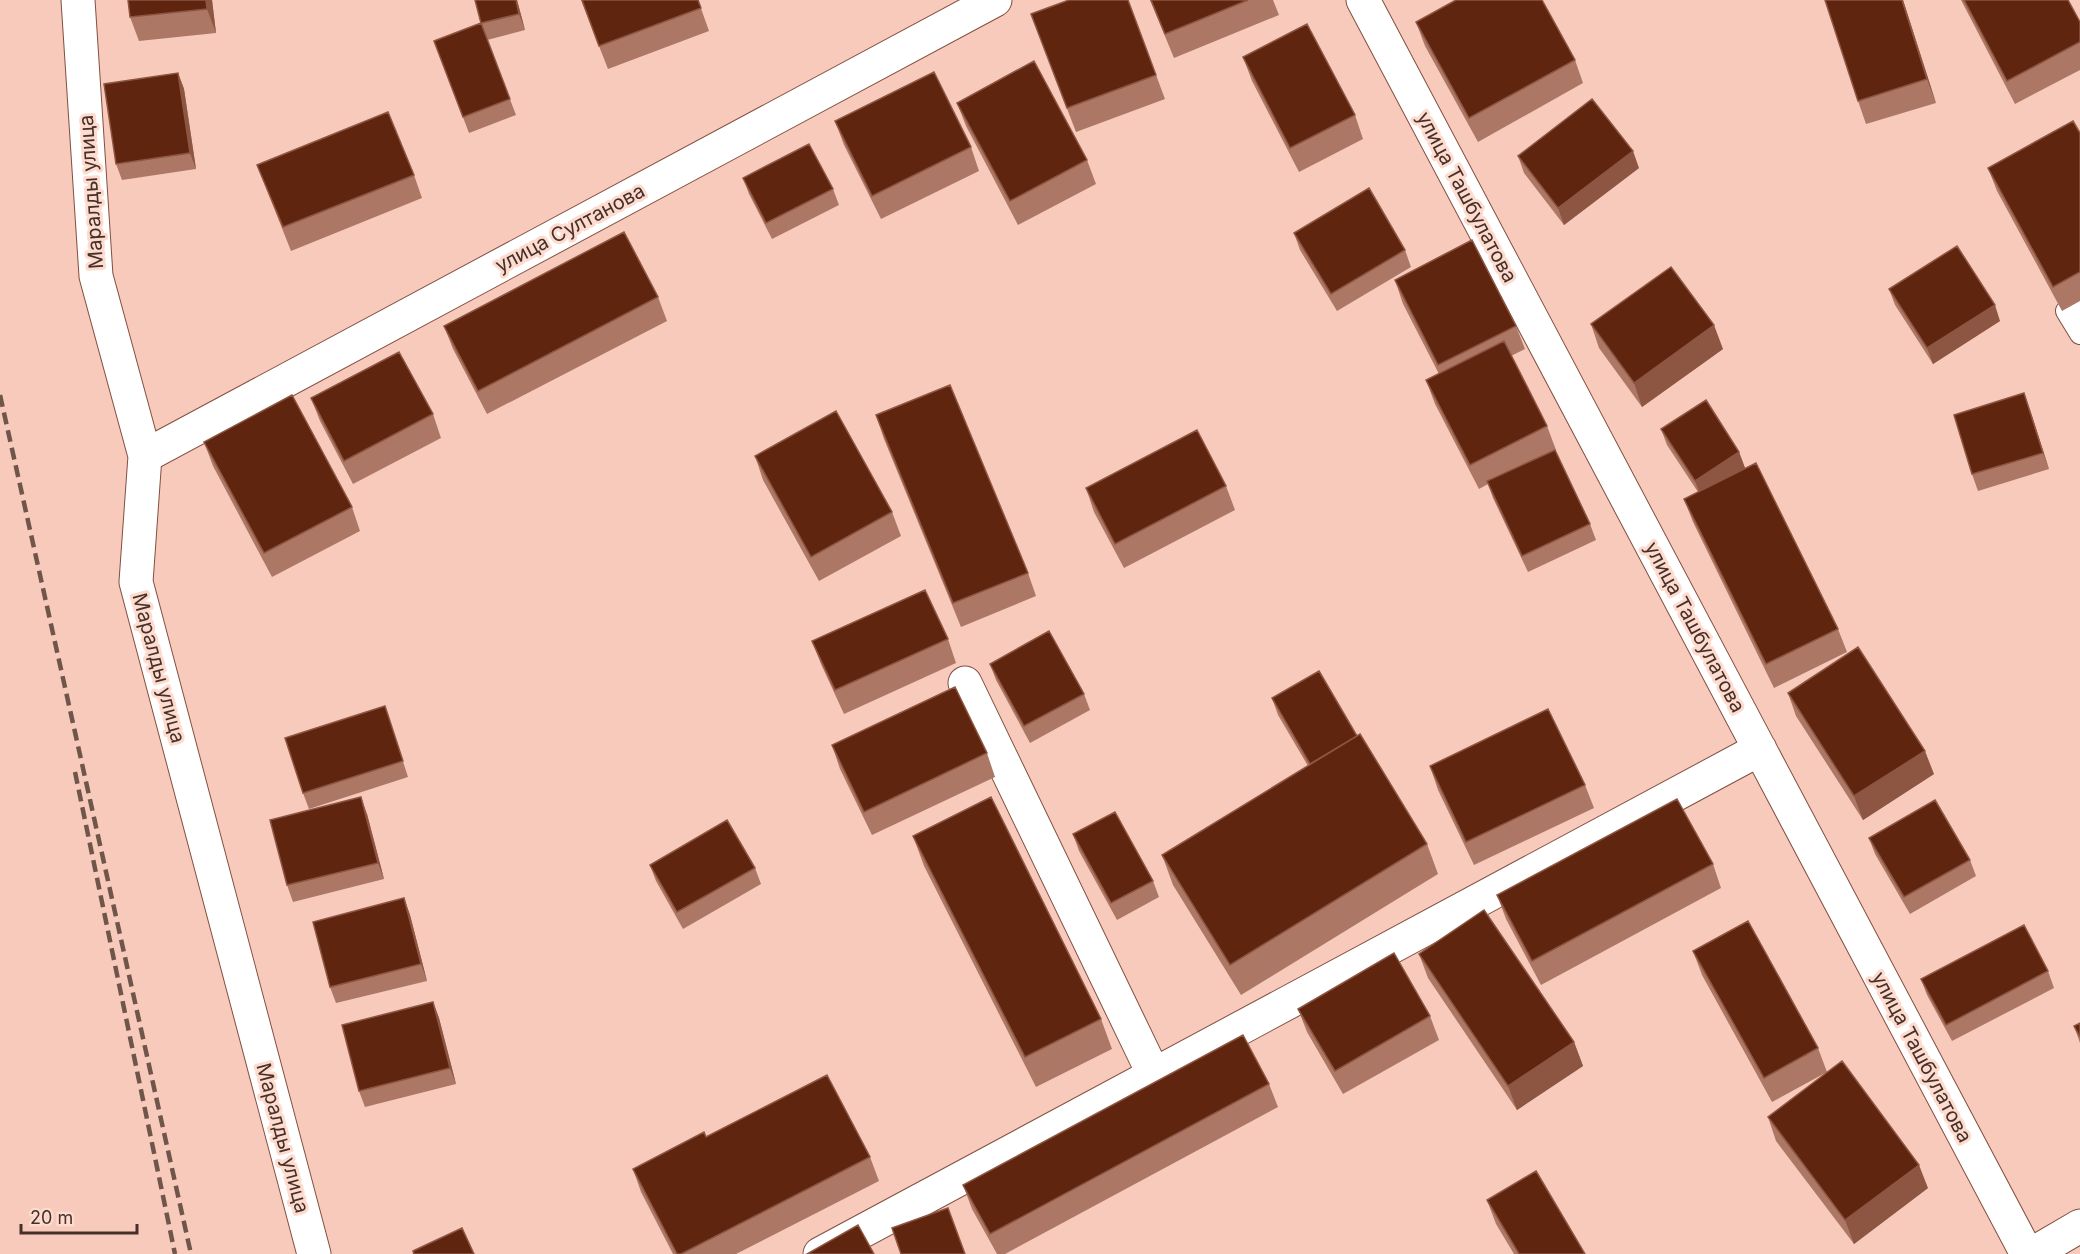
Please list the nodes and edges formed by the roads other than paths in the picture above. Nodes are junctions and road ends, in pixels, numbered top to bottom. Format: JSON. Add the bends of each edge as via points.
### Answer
{"nodes":[{"id":1,"x":78,"y":0,"type":"edge"},
{"id":2,"x":995,"y":0,"type":"edge"},
{"id":3,"x":1363,"y":0,"type":"edge"},
{"id":4,"x":2080,"y":303,"type":"edge"},
{"id":5,"x":2080,"y":334,"type":"edge"},
{"id":6,"x":145,"y":456,"type":"junction"},
{"id":7,"x":965,"y":683,"type":"dead end"},
{"id":8,"x":1760,"y":749,"type":"junction"},
{"id":9,"x":1154,"y":1075,"type":"junction"},
{"id":10,"x":2080,"y":1226,"type":"edge"},
{"id":11,"x":314,"y":1254,"type":"edge"},
{"id":12,"x":820,"y":1254,"type":"edge"},
{"id":13,"x":2027,"y":1254,"type":"edge"},
{"id":14,"x":2032,"y":1254,"type":"edge"}],
"edges":[{"from":1,"to":6,"type":"street","name":"Маралды улица","via":[[96,276]]},
{"from":2,"to":6,"type":"street","name":"улица Султанова"},
{"from":3,"to":8,"type":"street","name":"улица Ташбулатова"},
{"from":4,"to":5,"type":"lane","via":[[2066,311]]},
{"from":6,"to":11,"type":"street","name":"Маралды улица","via":[[136,582]]},
{"from":7,"to":9,"type":"street"},
{"from":8,"to":9,"type":"street"},
{"from":8,"to":13,"type":"street","name":"улица Ташбулатова"},
{"from":9,"to":12,"type":"street"},
{"from":10,"to":14,"type":"street"}]}
